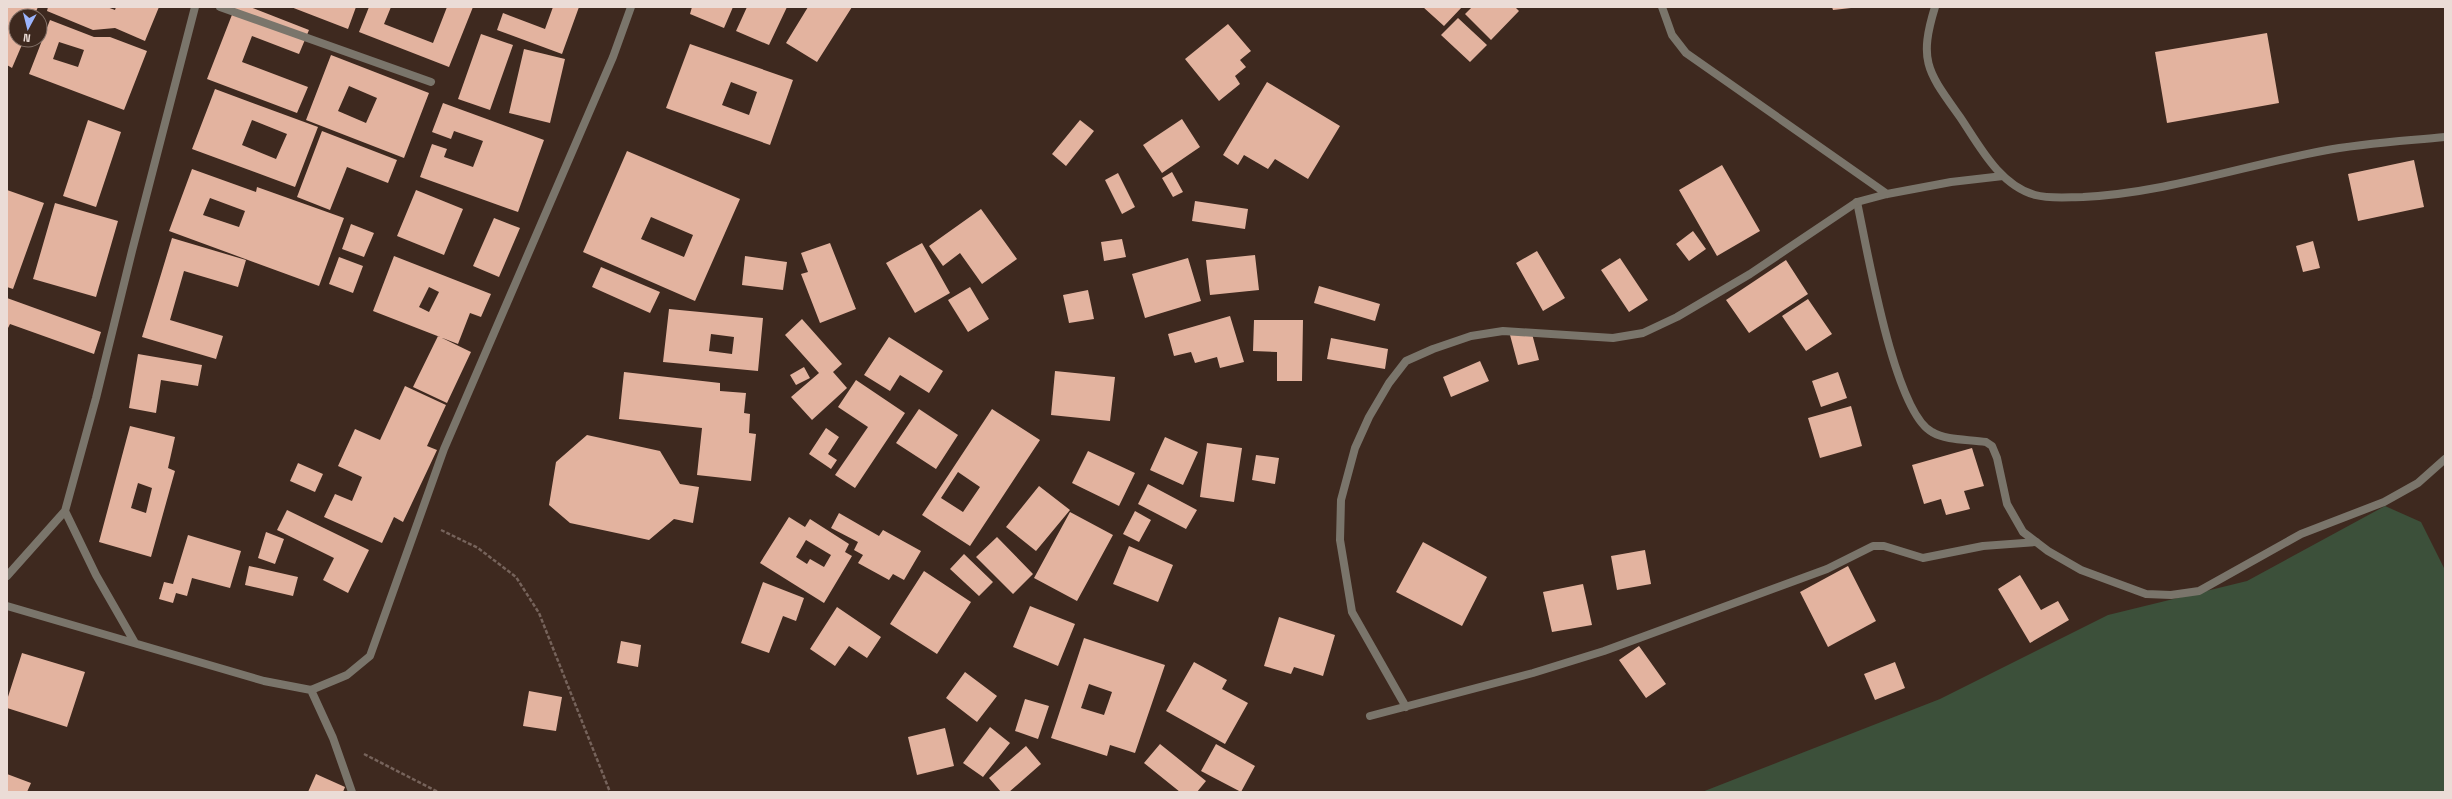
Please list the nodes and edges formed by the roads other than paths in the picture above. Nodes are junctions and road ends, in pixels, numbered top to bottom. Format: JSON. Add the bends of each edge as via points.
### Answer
{"nodes":[{"id":1,"x":195,"y":7,"type":"edge"},
{"id":2,"x":220,"y":7,"type":"edge"},
{"id":3,"x":631,"y":7,"type":"edge"},
{"id":4,"x":1662,"y":7,"type":"edge"},
{"id":5,"x":1935,"y":7,"type":"edge"},
{"id":6,"x":430,"y":82,"type":"dead end"},
{"id":7,"x":2445,"y":137,"type":"edge"},
{"id":8,"x":2003,"y":176,"type":"junction"},
{"id":9,"x":1887,"y":194,"type":"junction"},
{"id":10,"x":1857,"y":202,"type":"junction"},
{"id":11,"x":2445,"y":459,"type":"edge"},
{"id":12,"x":65,"y":511,"type":"junction"},
{"id":13,"x":2036,"y":542,"type":"junction"},
{"id":14,"x":7,"y":576,"type":"edge"},
{"id":15,"x":7,"y":606,"type":"edge"},
{"id":16,"x":135,"y":643,"type":"junction"},
{"id":17,"x":311,"y":690,"type":"junction"},
{"id":18,"x":1406,"y":706,"type":"junction"},
{"id":19,"x":1370,"y":716,"type":"dead end"},
{"id":20,"x":352,"y":792,"type":"edge"}],
"edges":[{"from":1,"to":12,"type":"street"},
{"from":2,"to":6,"type":"street"},
{"from":3,"to":17,"type":"street","via":[[613,57],[444,449],[370,656],[347,675]]},
{"from":4,"to":9,"type":"street","via":[[1672,35],[1686,53]]},
{"from":5,"to":8,"type":"street","via":[[1927,34],[1926,51],[1929,67],[1942,91]]},
{"from":7,"to":8,"type":"street","via":[[2324,150],[2119,195],[2035,195]]},
{"from":8,"to":9,"type":"street","via":[[1950,182]]},
{"from":9,"to":10,"type":"street"},
{"from":10,"to":13,"type":"street","via":[[1900,384],[1917,420],[1932,433],[1986,442],[1992,446],[2007,504],[2022,532]]},
{"from":10,"to":18,"type":"street","via":[[1750,274],[1677,318],[1643,333],[1613,338],[1503,331],[1470,336],[1406,361],[1389,383],[1369,417],[1355,448],[1341,500],[1340,540],[1352,612]]},
{"from":11,"to":13,"type":"street","via":[[2418,483],[2384,502],[2301,534],[2199,591],[2171,595],[2146,594],[2081,570]]},
{"from":12,"to":14,"type":"street"},
{"from":12,"to":16,"type":"street","via":[[96,575]]},
{"from":13,"to":18,"type":"street","via":[[1972,548],[1923,558],[1884,546],[1873,546],[1827,569],[1604,651]]},
{"from":15,"to":16,"type":"street"},
{"from":16,"to":17,"type":"street","via":[[264,681]]},
{"from":17,"to":20,"type":"street","via":[[334,738]]},
{"from":18,"to":19,"type":"street"}]}
